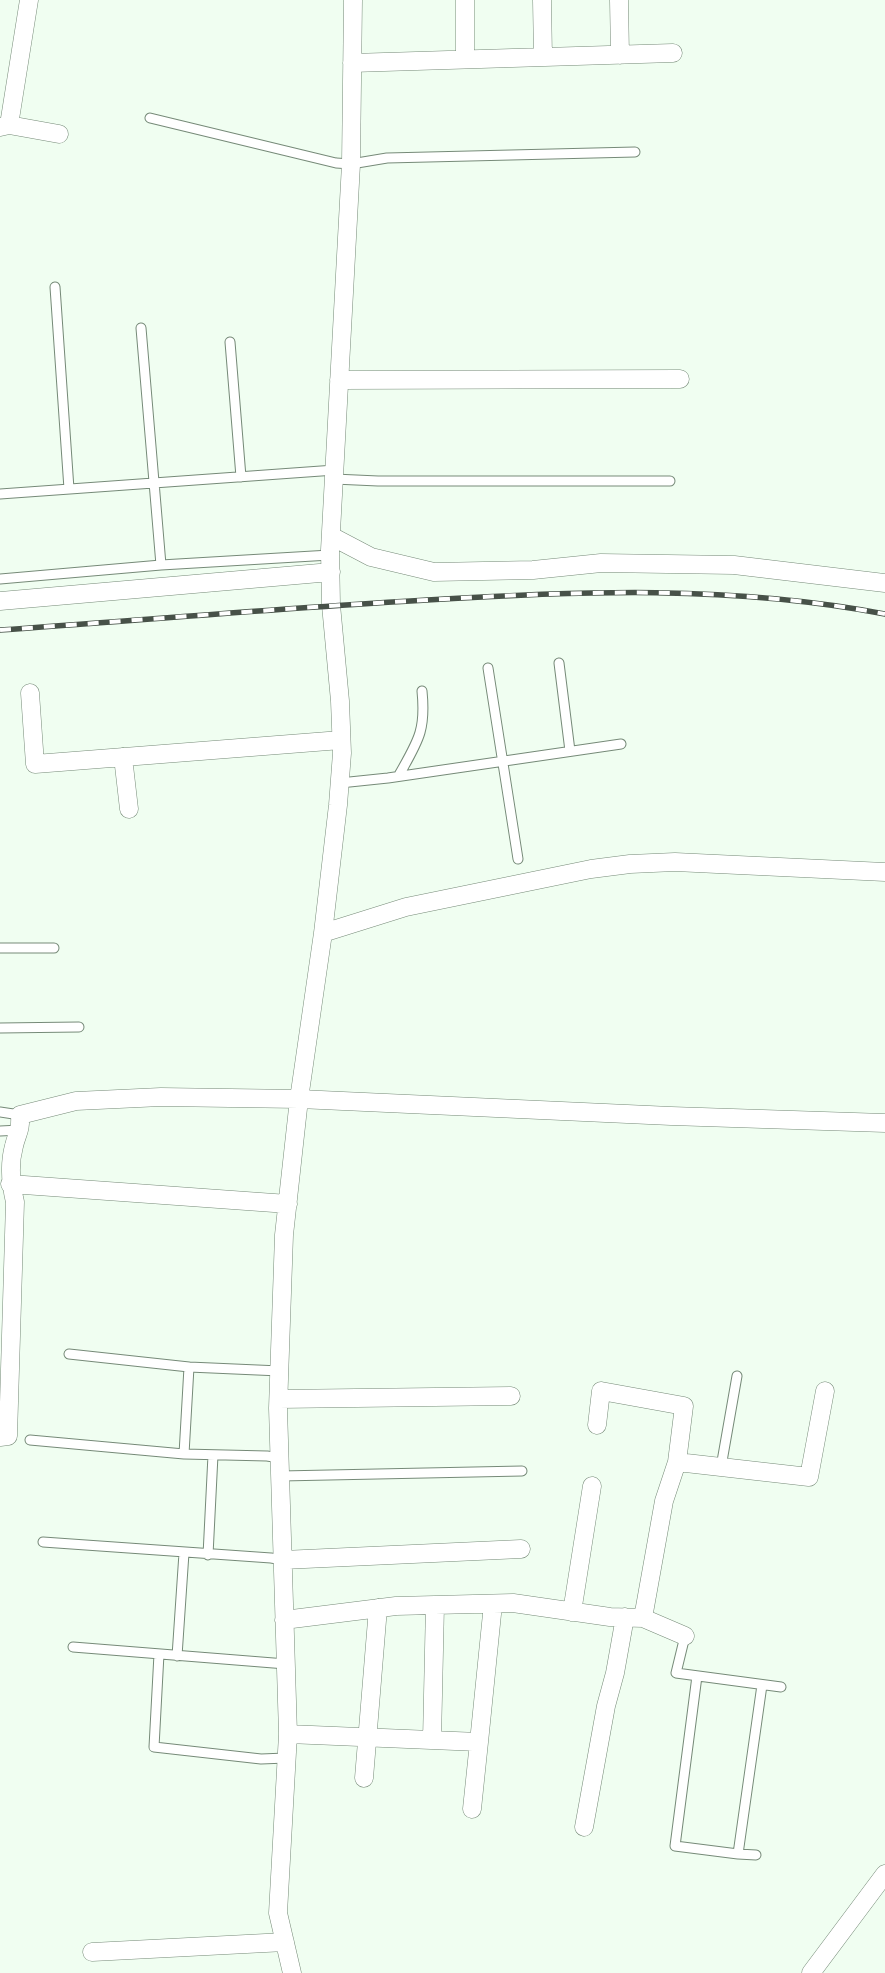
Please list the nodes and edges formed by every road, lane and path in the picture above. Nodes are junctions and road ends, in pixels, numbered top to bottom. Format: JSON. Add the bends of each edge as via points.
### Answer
{"nodes":[{"id":1,"x":29,"y":0,"type":"edge"},
{"id":2,"x":353,"y":0,"type":"edge"},
{"id":3,"x":465,"y":0,"type":"edge"},
{"id":4,"x":542,"y":0,"type":"edge"},
{"id":5,"x":619,"y":0,"type":"edge"},
{"id":6,"x":673,"y":53,"type":"dead end"},
{"id":7,"x":620,"y":55,"type":"junction"},
{"id":8,"x":543,"y":57,"type":"junction"},
{"id":9,"x":465,"y":60,"type":"junction"},
{"id":10,"x":352,"y":63,"type":"junction"},
{"id":11,"x":150,"y":118,"type":"dead end"},
{"id":12,"x":5,"y":126,"type":"edge"},
{"id":13,"x":59,"y":134,"type":"dead end"},
{"id":14,"x":635,"y":152,"type":"dead end"},
{"id":15,"x":350,"y":164,"type":"junction"},
{"id":16,"x":55,"y":287,"type":"dead end"},
{"id":17,"x":141,"y":328,"type":"dead end"},
{"id":18,"x":230,"y":342,"type":"dead end"},
{"id":19,"x":680,"y":379,"type":"dead end"},
{"id":20,"x":339,"y":380,"type":"junction"},
{"id":21,"x":335,"y":474,"type":"junction"},
{"id":22,"x":241,"y":477,"type":"junction"},
{"id":23,"x":670,"y":480,"type":"dead end"},
{"id":24,"x":154,"y":483,"type":"junction"},
{"id":25,"x":69,"y":489,"type":"junction"},
{"id":26,"x":0,"y":494,"type":"edge"},
{"id":27,"x":331,"y":536,"type":"junction"},
{"id":28,"x":330,"y":563,"type":"junction"},
{"id":29,"x":161,"y":565,"type":"junction"},
{"id":30,"x":0,"y":579,"type":"edge"},
{"id":31,"x":885,"y":583,"type":"edge"},
{"id":32,"x":0,"y":601,"type":"edge"},
{"id":33,"x":559,"y":663,"type":"dead end"},
{"id":34,"x":488,"y":668,"type":"dead end"},
{"id":35,"x":422,"y":690,"type":"dead end"},
{"id":36,"x":30,"y":693,"type":"dead end"},
{"id":37,"x":342,"y":740,"type":"junction"},
{"id":38,"x":621,"y":744,"type":"dead end"},
{"id":39,"x":570,"y":751,"type":"junction"},
{"id":40,"x":124,"y":757,"type":"junction"},
{"id":41,"x":502,"y":761,"type":"junction"},
{"id":42,"x":399,"y":775,"type":"junction"},
{"id":43,"x":340,"y":783,"type":"junction"},
{"id":44,"x":129,"y":810,"type":"dead end"},
{"id":45,"x":518,"y":859,"type":"dead end"},
{"id":46,"x":885,"y":872,"type":"edge"},
{"id":47,"x":323,"y":933,"type":"junction"},
{"id":48,"x":0,"y":948,"type":"edge"},
{"id":49,"x":54,"y":948,"type":"dead end"},
{"id":50,"x":79,"y":1027,"type":"dead end"},
{"id":51,"x":0,"y":1028,"type":"edge"},
{"id":52,"x":299,"y":1099,"type":"junction"},
{"id":53,"x":0,"y":1112,"type":"edge"},
{"id":54,"x":20,"y":1122,"type":"junction"},
{"id":55,"x":885,"y":1123,"type":"edge"},
{"id":56,"x":0,"y":1131,"type":"edge"},
{"id":57,"x":5,"y":1184,"type":"edge"},
{"id":58,"x":288,"y":1204,"type":"junction"},
{"id":59,"x":69,"y":1354,"type":"dead end"},
{"id":60,"x":188,"y":1367,"type":"junction"},
{"id":61,"x":280,"y":1371,"type":"junction"},
{"id":62,"x":737,"y":1376,"type":"dead end"},
{"id":63,"x":825,"y":1392,"type":"dead end"},
{"id":64,"x":511,"y":1396,"type":"dead end"},
{"id":65,"x":279,"y":1398,"type":"junction"},
{"id":66,"x":596,"y":1425,"type":"dead end"},
{"id":67,"x":0,"y":1437,"type":"edge"},
{"id":68,"x":30,"y":1440,"type":"dead end"},
{"id":69,"x":184,"y":1454,"type":"junction"},
{"id":70,"x":213,"y":1455,"type":"junction"},
{"id":71,"x":280,"y":1458,"type":"junction"},
{"id":72,"x":677,"y":1462,"type":"junction"},
{"id":73,"x":721,"y":1467,"type":"junction"},
{"id":74,"x":522,"y":1471,"type":"dead end"},
{"id":75,"x":281,"y":1476,"type":"junction"},
{"id":76,"x":592,"y":1486,"type":"dead end"},
{"id":77,"x":43,"y":1542,"type":"dead end"},
{"id":78,"x":521,"y":1549,"type":"dead end"},
{"id":79,"x":184,"y":1553,"type":"junction"},
{"id":80,"x":208,"y":1555,"type":"junction"},
{"id":81,"x":283,"y":1560,"type":"junction"},
{"id":82,"x":493,"y":1604,"type":"junction"},
{"id":83,"x":435,"y":1605,"type":"junction"},
{"id":84,"x":378,"y":1608,"type":"junction"},
{"id":85,"x":572,"y":1612,"type":"junction"},
{"id":86,"x":625,"y":1617,"type":"junction"},
{"id":87,"x":643,"y":1618,"type":"junction"},
{"id":88,"x":284,"y":1620,"type":"junction"},
{"id":89,"x":685,"y":1636,"type":"joint"},
{"id":90,"x":73,"y":1647,"type":"dead end"},
{"id":91,"x":159,"y":1654,"type":"junction"},
{"id":92,"x":177,"y":1656,"type":"junction"},
{"id":93,"x":286,"y":1664,"type":"junction"},
{"id":94,"x":697,"y":1676,"type":"junction"},
{"id":95,"x":762,"y":1685,"type":"junction"},
{"id":96,"x":781,"y":1688,"type":"dead end"},
{"id":97,"x":288,"y":1734,"type":"junction"},
{"id":98,"x":369,"y":1737,"type":"junction"},
{"id":99,"x":432,"y":1740,"type":"junction"},
{"id":100,"x":479,"y":1742,"type":"junction"},
{"id":101,"x":286,"y":1758,"type":"junction"},
{"id":102,"x":364,"y":1778,"type":"dead end"},
{"id":103,"x":472,"y":1809,"type":"dead end"},
{"id":104,"x":584,"y":1827,"type":"dead end"},
{"id":105,"x":738,"y":1854,"type":"junction"},
{"id":106,"x":756,"y":1855,"type":"dead end"},
{"id":107,"x":885,"y":1874,"type":"edge"},
{"id":108,"x":285,"y":1942,"type":"junction"},
{"id":109,"x":92,"y":1952,"type":"dead end"},
{"id":110,"x":292,"y":1973,"type":"edge"},
{"id":111,"x":810,"y":1973,"type":"edge"}],
"edges":[{"from":1,"to":12,"type":"street"},
{"from":2,"to":10,"type":"street"},
{"from":3,"to":9,"type":"street"},
{"from":4,"to":8,"type":"street"},
{"from":5,"to":7,"type":"street"},
{"from":6,"to":7,"type":"street"},
{"from":7,"to":8,"type":"street"},
{"from":8,"to":9,"type":"street"},
{"from":9,"to":10,"type":"street"},
{"from":10,"to":15,"type":"street"},
{"from":11,"to":15,"type":"lane"},
{"from":12,"to":13,"type":"street"},
{"from":14,"to":15,"type":"lane","via":[[387,158]]},
{"from":15,"to":20,"type":"street"},
{"from":16,"to":25,"type":"lane"},
{"from":17,"to":24,"type":"lane"},
{"from":18,"to":22,"type":"lane"},
{"from":19,"to":20,"type":"street"},
{"from":20,"to":21,"type":"street"},
{"from":21,"to":22,"type":"lane"},
{"from":21,"to":23,"type":"lane","via":[[378,481]]},
{"from":21,"to":27,"type":"street"},
{"from":22,"to":24,"type":"lane"},
{"from":24,"to":25,"type":"lane"},
{"from":24,"to":29,"type":"lane"},
{"from":25,"to":26,"type":"lane"},
{"from":27,"to":28,"type":"street"},
{"from":27,"to":31,"type":"street","via":[[370,557],[434,572],[532,570],[601,563],[734,565]]},
{"from":28,"to":29,"type":"lane"},
{"from":28,"to":32,"type":"street"},
{"from":28,"to":37,"type":"street"},
{"from":29,"to":30,"type":"lane"},
{"from":33,"to":39,"type":"lane"},
{"from":34,"to":41,"type":"lane"},
{"from":35,"to":42,"type":"lane","via":[[424,712],[420,739]]},
{"from":36,"to":40,"type":"street","via":[[35,764]]},
{"from":37,"to":40,"type":"street"},
{"from":37,"to":43,"type":"street"},
{"from":38,"to":39,"type":"lane"},
{"from":39,"to":41,"type":"lane"},
{"from":40,"to":44,"type":"street"},
{"from":41,"to":42,"type":"lane"},
{"from":41,"to":45,"type":"lane"},
{"from":42,"to":43,"type":"lane"},
{"from":43,"to":47,"type":"street"},
{"from":46,"to":47,"type":"street","via":[[675,862],[630,864],[406,907]]},
{"from":47,"to":52,"type":"street"},
{"from":48,"to":49,"type":"lane"},
{"from":50,"to":51,"type":"lane"},
{"from":52,"to":54,"type":"street","via":[[161,1097],[76,1102]]},
{"from":52,"to":55,"type":"street"},
{"from":52,"to":58,"type":"street"},
{"from":53,"to":54,"type":"lane"},
{"from":54,"to":56,"type":"lane"},
{"from":54,"to":57,"type":"street"},
{"from":57,"to":58,"type":"street"},
{"from":57,"to":67,"type":"street","via":[[15,1202],[8,1436]]},
{"from":58,"to":61,"type":"street","via":[[284,1234]]},
{"from":59,"to":60,"type":"lane"},
{"from":60,"to":61,"type":"lane"},
{"from":60,"to":69,"type":"lane"},
{"from":61,"to":65,"type":"street"},
{"from":62,"to":73,"type":"lane"},
{"from":63,"to":73,"type":"street","via":[[809,1478]]},
{"from":64,"to":65,"type":"street"},
{"from":65,"to":71,"type":"street"},
{"from":66,"to":72,"type":"street","via":[[601,1391],[684,1406]]},
{"from":68,"to":69,"type":"lane"},
{"from":69,"to":70,"type":"lane"},
{"from":70,"to":71,"type":"lane"},
{"from":70,"to":80,"type":"lane"},
{"from":71,"to":75,"type":"street"},
{"from":72,"to":73,"type":"street"},
{"from":72,"to":87,"type":"street","via":[[664,1501]]},
{"from":74,"to":75,"type":"lane"},
{"from":75,"to":81,"type":"street"},
{"from":76,"to":85,"type":"street"},
{"from":77,"to":79,"type":"lane"},
{"from":78,"to":81,"type":"street"},
{"from":79,"to":80,"type":"lane"},
{"from":79,"to":92,"type":"lane"},
{"from":80,"to":81,"type":"lane"},
{"from":81,"to":88,"type":"street"},
{"from":82,"to":83,"type":"street"},
{"from":82,"to":85,"type":"street","via":[[512,1603]]},
{"from":82,"to":100,"type":"street"},
{"from":83,"to":84,"type":"street"},
{"from":83,"to":99,"type":"street"},
{"from":84,"to":88,"type":"street"},
{"from":84,"to":98,"type":"street"},
{"from":85,"to":86,"type":"street"},
{"from":86,"to":87,"type":"street"},
{"from":86,"to":104,"type":"street"},
{"from":87,"to":89,"type":"street"},
{"from":88,"to":93,"type":"street"},
{"from":89,"to":94,"type":"lane","via":[[676,1673]]},
{"from":90,"to":91,"type":"lane"},
{"from":91,"to":92,"type":"lane"},
{"from":91,"to":101,"type":"lane","via":[[154,1747],[261,1759]]},
{"from":92,"to":93,"type":"lane"},
{"from":93,"to":97,"type":"street"},
{"from":94,"to":95,"type":"lane"},
{"from":94,"to":105,"type":"lane","via":[[675,1846]]},
{"from":95,"to":96,"type":"lane"},
{"from":95,"to":105,"type":"lane"},
{"from":97,"to":98,"type":"street"},
{"from":97,"to":101,"type":"street"},
{"from":98,"to":99,"type":"street"},
{"from":98,"to":102,"type":"street"},
{"from":99,"to":100,"type":"street"},
{"from":100,"to":103,"type":"street"},
{"from":101,"to":108,"type":"street","via":[[278,1913]]},
{"from":105,"to":106,"type":"lane"},
{"from":107,"to":111,"type":"street"},
{"from":108,"to":109,"type":"street"},
{"from":108,"to":110,"type":"street"}]}
